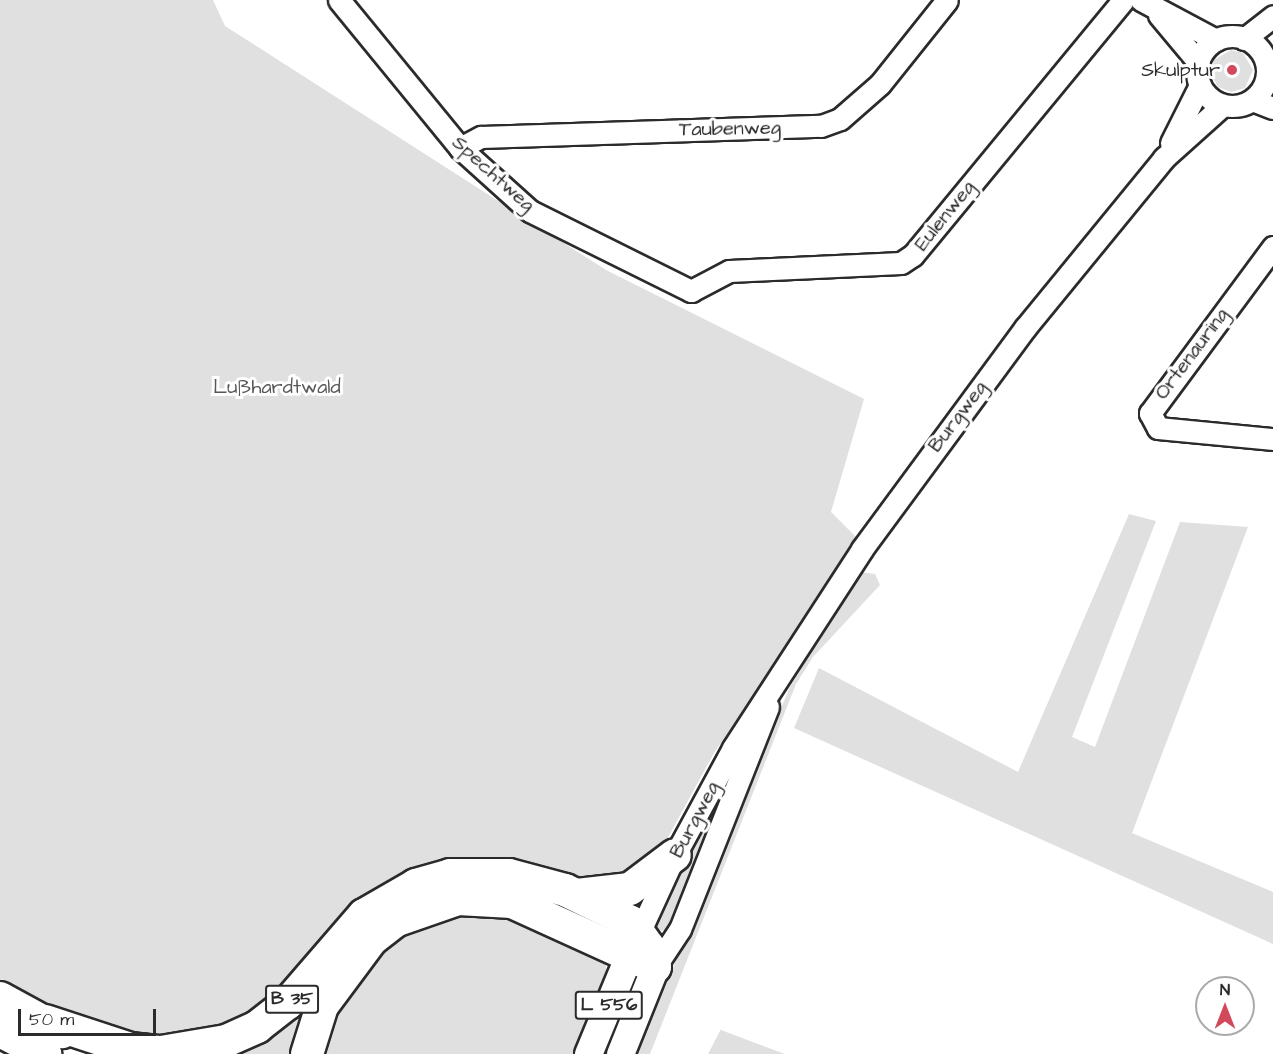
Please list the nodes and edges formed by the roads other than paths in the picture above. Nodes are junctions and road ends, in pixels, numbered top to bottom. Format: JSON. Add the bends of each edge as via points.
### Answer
{"nodes":[{"id":1,"x":947,"y":0,"type":"edge"},
{"id":2,"x":1123,"y":0,"type":"edge"},
{"id":3,"x":346,"y":2,"type":"edge"},
{"id":4,"x":1148,"y":5,"type":"edge"},
{"id":5,"x":1273,"y":16,"type":"edge"},
{"id":6,"x":1244,"y":39,"type":"junction"},
{"id":7,"x":1216,"y":40,"type":"junction"},
{"id":8,"x":1268,"y":47,"type":"edge"},
{"id":9,"x":1199,"y":63,"type":"junction"},
{"id":10,"x":1270,"y":82,"type":"edge"},
{"id":11,"x":1200,"y":85,"type":"junction"},
{"id":12,"x":1252,"y":100,"type":"junction"},
{"id":13,"x":1223,"y":105,"type":"junction"},
{"id":14,"x":1273,"y":108,"type":"edge"},
{"id":15,"x":460,"y":147,"type":"junction"},
{"id":16,"x":1164,"y":158,"type":"junction"},
{"id":17,"x":1273,"y":247,"type":"edge"},
{"id":18,"x":691,"y":291,"type":"joint"},
{"id":19,"x":1273,"y":439,"type":"edge"},
{"id":20,"x":772,"y":691,"type":"junction"},
{"id":21,"x":675,"y":855,"type":"junction"},
{"id":22,"x":576,"y":895,"type":"junction"},
{"id":23,"x":641,"y":952,"type":"junction"},
{"id":24,"x":0,"y":998,"type":"edge"},
{"id":25,"x":45,"y":1021,"type":"junction"},
{"id":26,"x":0,"y":1031,"type":"edge"},
{"id":27,"x":45,"y":1054,"type":"edge"},
{"id":28,"x":97,"y":1054,"type":"edge"},
{"id":29,"x":307,"y":1054,"type":"edge"},
{"id":30,"x":588,"y":1054,"type":"edge"},
{"id":31,"x":620,"y":1054,"type":"edge"}],
"edges":[{"from":1,"to":15,"type":"street","name":"Taubenweg","via":[[880,84],[840,119],[821,126],[492,136]]},
{"from":2,"to":18,"type":"street","name":"Eulenweg","via":[[913,255],[901,263],[729,271]]},
{"from":3,"to":15,"type":"street","name":"Spechtweg"},
{"from":4,"to":7,"type":"street"},
{"from":4,"to":9,"type":"street"},
{"from":5,"to":6,"type":"street"},
{"from":6,"to":7,"type":"street"},
{"from":6,"to":8,"type":"street"},
{"from":7,"to":9,"type":"street"},
{"from":8,"to":10,"type":"street"},
{"from":9,"to":11,"type":"street","name":"Burgweg"},
{"from":10,"to":12,"type":"street"},
{"from":11,"to":13,"type":"street"},
{"from":11,"to":16,"type":"street","name":"Burgweg"},
{"from":12,"to":13,"type":"street"},
{"from":12,"to":14,"type":"street"},
{"from":13,"to":16,"type":"street","name":"Burgweg"},
{"from":15,"to":18,"type":"street","name":"Spechtweg","via":[[530,211]]},
{"from":16,"to":20,"type":"street","name":"Burgweg","via":[[1025,328],[933,450],[862,549]]},
{"from":17,"to":19,"type":"street","name":"Ortenauring","via":[[1150,413],[1158,428]]},
{"from":20,"to":21,"type":"street","name":"Burgweg","via":[[733,748]]},
{"from":20,"to":23,"type":"street","name":"Burgweg","via":[[759,738],[680,928]]},
{"from":21,"to":22,"type":"highway","number":"B 35","via":[[630,889]]},
{"from":21,"to":23,"type":"street","name":"Burgweg"},
{"from":22,"to":23,"type":"highway","number":"B 35","via":[[620,915]]},
{"from":22,"to":25,"type":"highway","number":"B 35","via":[[530,880],[483,873],[416,885],[364,915],[288,1003],[257,1027],[192,1050],[130,1049]]},
{"from":23,"to":29,"type":"highway","via":[[512,902],[467,899],[425,908],[395,921],[371,940],[343,973],[322,1006]]},
{"from":23,"to":30,"type":"main road","number":"L 556"},
{"from":23,"to":31,"type":"main road","number":"L 556"},
{"from":24,"to":25,"type":"highway","number":"B 35"},
{"from":25,"to":28,"type":"highway"},
{"from":26,"to":27,"type":"highway"}]}
